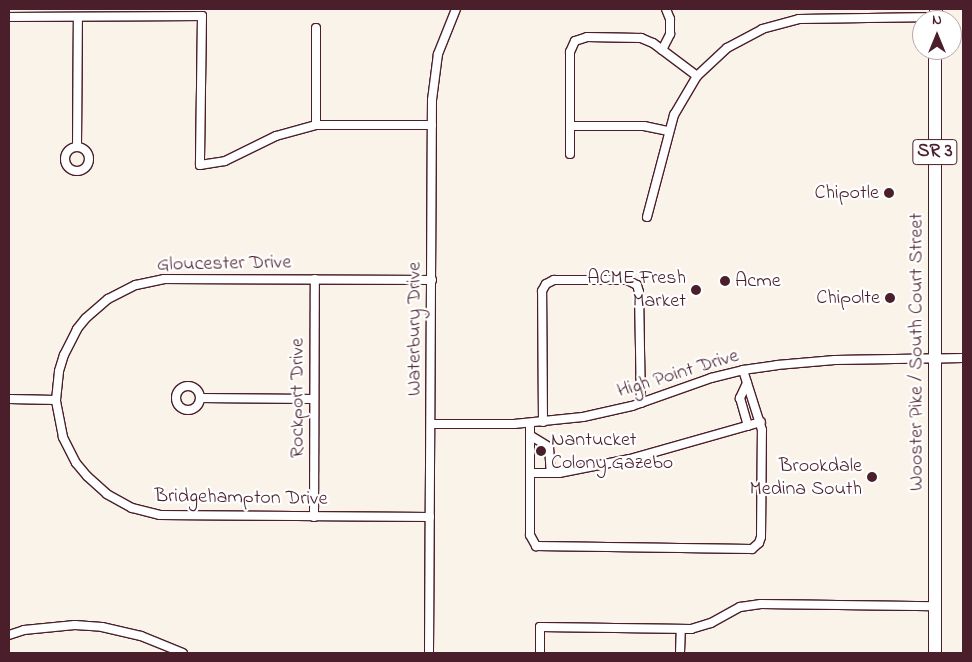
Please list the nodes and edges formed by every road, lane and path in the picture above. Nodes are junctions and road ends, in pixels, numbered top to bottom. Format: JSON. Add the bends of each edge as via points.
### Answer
{"nodes":[{"id":1,"x":456,"y":9,"type":"edge"},
{"id":2,"x":666,"y":9,"type":"edge"},
{"id":3,"x":78,"y":16,"type":"junction"},
{"id":4,"x":912,"y":16,"type":"edge"},
{"id":5,"x":9,"y":17,"type":"edge"},
{"id":6,"x":316,"y":28,"type":"dead end"},
{"id":7,"x":662,"y":50,"type":"junction"},
{"id":8,"x":935,"y":60,"type":"edge"},
{"id":9,"x":697,"y":76,"type":"junction"},
{"id":10,"x":316,"y":125,"type":"junction"},
{"id":11,"x":432,"y":125,"type":"junction"},
{"id":12,"x":570,"y":126,"type":"junction"},
{"id":13,"x":668,"y":131,"type":"junction"},
{"id":14,"x":77,"y":147,"type":"dead end"},
{"id":15,"x":570,"y":154,"type":"dead end"},
{"id":16,"x":647,"y":217,"type":"dead end"},
{"id":17,"x":315,"y":279,"type":"junction"},
{"id":18,"x":432,"y":280,"type":"junction"},
{"id":19,"x":936,"y":358,"type":"junction"},
{"id":20,"x":963,"y":358,"type":"edge"},
{"id":21,"x":743,"y":370,"type":"junction"},
{"id":22,"x":747,"y":383,"type":"junction"},
{"id":23,"x":200,"y":398,"type":"dead end"},
{"id":24,"x":314,"y":399,"type":"junction"},
{"id":25,"x":9,"y":400,"type":"edge"},
{"id":26,"x":56,"y":400,"type":"junction"},
{"id":27,"x":640,"y":403,"type":"junction"},
{"id":28,"x":543,"y":422,"type":"junction"},
{"id":29,"x":761,"y":422,"type":"junction"},
{"id":30,"x":530,"y":423,"type":"junction"},
{"id":31,"x":431,"y":424,"type":"junction"},
{"id":32,"x":748,"y":426,"type":"junction"},
{"id":33,"x":530,"y":436,"type":"junction"},
{"id":34,"x":530,"y":473,"type":"junction"},
{"id":35,"x":551,"y":473,"type":"junction"},
{"id":36,"x":314,"y":516,"type":"junction"},
{"id":37,"x":430,"y":517,"type":"junction"},
{"id":38,"x":935,"y":606,"type":"junction"},
{"id":39,"x":681,"y":629,"type":"junction"},
{"id":40,"x":9,"y":635,"type":"edge"},
{"id":41,"x":183,"y":653,"type":"edge"},
{"id":42,"x":429,"y":653,"type":"edge"},
{"id":43,"x":540,"y":653,"type":"edge"},
{"id":44,"x":680,"y":653,"type":"edge"},
{"id":45,"x":935,"y":653,"type":"edge"}],
"edges":[{"from":1,"to":11,"type":"street","name":"Waterbury Drive","via":[[438,54]]},
{"from":2,"to":7,"type":"street","via":[[670,34]]},
{"from":3,"to":5,"type":"street"},
{"from":3,"to":10,"type":"street","via":[[202,16],[200,165],[225,161],[276,136]]},
{"from":3,"to":14,"type":"street"},
{"from":4,"to":9,"type":"street","via":[[818,18],[781,23],[733,44]]},
{"from":6,"to":10,"type":"street"},
{"from":7,"to":9,"type":"street"},
{"from":7,"to":12,"type":"street","via":[[636,37],[587,37],[575,41],[570,52]]},
{"from":8,"to":19,"type":"main road","name":"Wooster Pike / South Court Street","number":"SR 3"},
{"from":9,"to":13,"type":"street","via":[[681,99]]},
{"from":10,"to":11,"type":"street"},
{"from":11,"to":18,"type":"street","name":"Waterbury Drive"},
{"from":12,"to":13,"type":"street","via":[[644,126]]},
{"from":12,"to":15,"type":"street"},
{"from":13,"to":16,"type":"street"},
{"from":17,"to":18,"type":"street","name":"Gloucester Drive"},
{"from":17,"to":24,"type":"street","name":"Rockport Drive"},
{"from":17,"to":26,"type":"street","name":"Gloucester Drive","via":[[164,279],[122,290],[97,308],[74,336],[59,371]]},
{"from":18,"to":31,"type":"street","name":"Waterbury Drive"},
{"from":19,"to":20,"type":"street","name":"High Point Drive"},
{"from":19,"to":21,"type":"street","name":"High Point Drive","via":[[826,360]]},
{"from":19,"to":38,"type":"main road","name":"Wooster Pike / South Court Street","number":"SR 3"},
{"from":21,"to":22,"type":"street"},
{"from":21,"to":27,"type":"street","name":"High Point Drive"},
{"from":22,"to":29,"type":"street"},
{"from":22,"to":32,"type":"street","via":[[740,398]]},
{"from":23,"to":24,"type":"street"},
{"from":24,"to":36,"type":"street","name":"Rockport Drive"},
{"from":25,"to":26,"type":"street"},
{"from":26,"to":36,"type":"street","name":"Bridgehampton Drive","via":[[63,437],[76,463],[101,490],[132,508],[160,515]]},
{"from":27,"to":28,"type":"street","name":"High Point Drive","via":[[583,417]]},
{"from":27,"to":28,"type":"street","via":[[637,285],[626,280],[554,280],[542,291]]},
{"from":28,"to":30,"type":"street","name":"High Point Drive"},
{"from":29,"to":32,"type":"street"},
{"from":29,"to":34,"type":"street","via":[[761,537],[752,549],[540,547],[533,543],[530,535]]},
{"from":30,"to":31,"type":"street","name":"High Point Drive"},
{"from":30,"to":33,"type":"street"},
{"from":31,"to":37,"type":"street","name":"Waterbury Drive"},
{"from":32,"to":35,"type":"street","via":[[630,458]]},
{"from":33,"to":34,"type":"street"},
{"from":33,"to":35,"type":"street","via":[[549,447]]},
{"from":34,"to":35,"type":"street"},
{"from":36,"to":37,"type":"street","name":"Bridgehampton Drive"},
{"from":37,"to":42,"type":"street","name":"Waterbury Drive"},
{"from":38,"to":39,"type":"street","via":[[756,604],[740,607],[701,627]]},
{"from":38,"to":45,"type":"main road","name":"Wooster Pike / South Court Street","number":"SR 3"},
{"from":39,"to":43,"type":"street","via":[[540,627]]},
{"from":39,"to":44,"type":"street"},
{"from":40,"to":41,"type":"street","via":[[24,630],[75,625],[102,627],[141,636]]}]}
